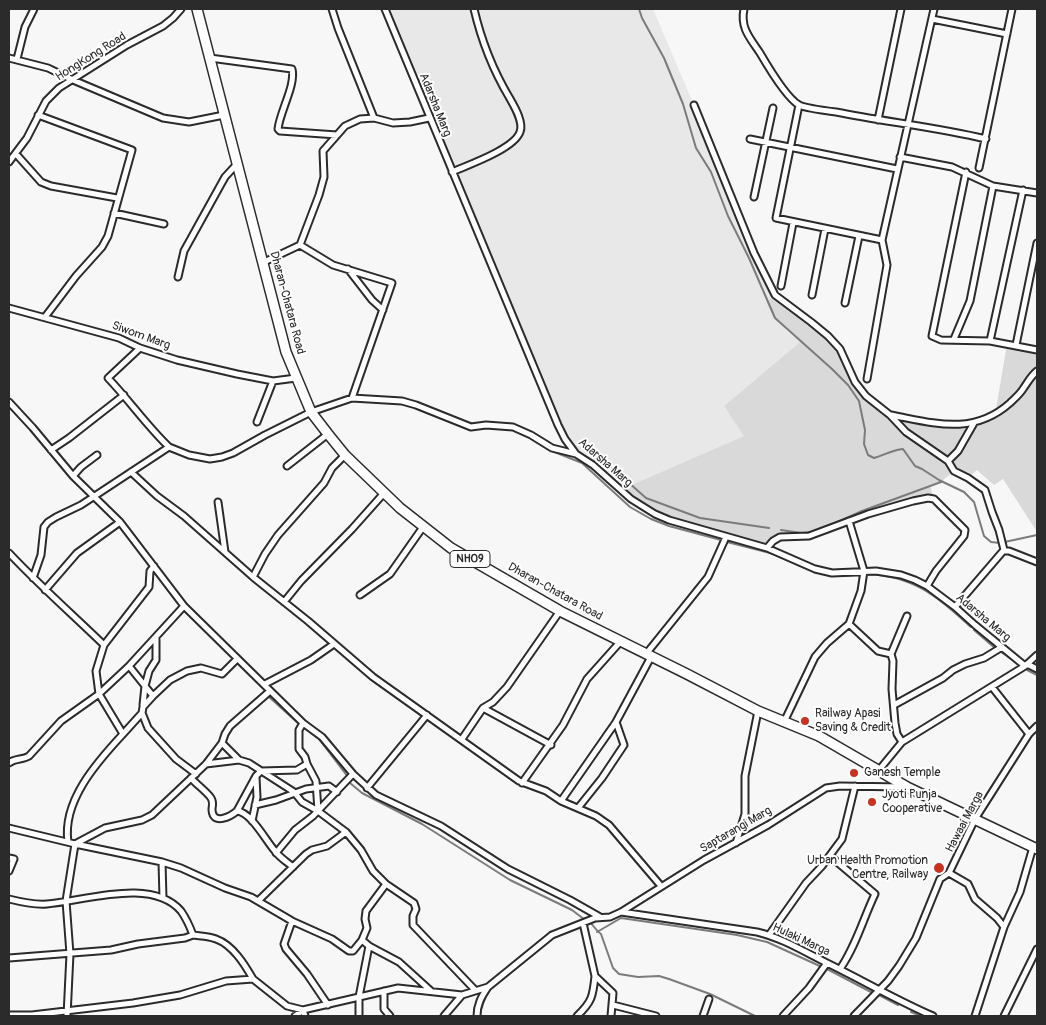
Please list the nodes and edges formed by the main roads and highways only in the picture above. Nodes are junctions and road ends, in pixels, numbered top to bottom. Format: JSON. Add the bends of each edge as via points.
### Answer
{"nodes":[{"id":1,"x":197,"y":9,"type":"edge"},
{"id":2,"x":1036,"y":848,"type":"edge"}],
"edges":[{"from":1,"to":2,"type":"main road","name":"Dharan-Chatara Road","number":"NH09","via":[[286,352],[311,412],[345,455],[423,527],[479,565],[560,612],[758,711],[820,736],[907,787]]}]}
